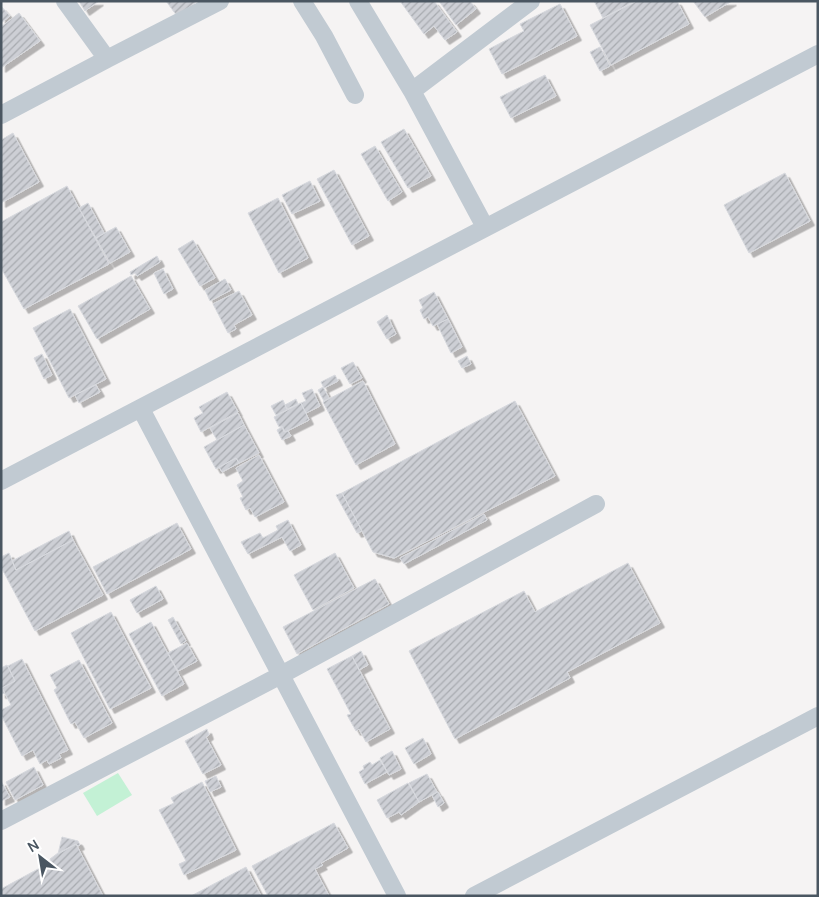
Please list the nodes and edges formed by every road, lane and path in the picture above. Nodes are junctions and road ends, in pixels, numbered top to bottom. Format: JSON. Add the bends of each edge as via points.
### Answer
{"nodes":[{"id":1,"x":65,"y":1,"type":"edge"},
{"id":2,"x":220,"y":1,"type":"edge"},
{"id":3,"x":302,"y":1,"type":"edge"},
{"id":4,"x":358,"y":1,"type":"edge"},
{"id":5,"x":530,"y":1,"type":"edge"},
{"id":6,"x":818,"y":54,"type":"edge"},
{"id":7,"x":107,"y":59,"type":"junction"},
{"id":8,"x":412,"y":91,"type":"junction"},
{"id":9,"x":355,"y":95,"type":"dead end"},
{"id":10,"x":1,"y":115,"type":"edge"},
{"id":11,"x":485,"y":227,"type":"junction"},
{"id":12,"x":141,"y":409,"type":"junction"},
{"id":13,"x":1,"y":481,"type":"edge"},
{"id":14,"x":596,"y":504,"type":"dead end"},
{"id":15,"x":281,"y":675,"type":"junction"},
{"id":16,"x":818,"y":716,"type":"edge"},
{"id":17,"x":1,"y":821,"type":"edge"},
{"id":18,"x":398,"y":896,"type":"edge"},
{"id":19,"x":474,"y":896,"type":"edge"}],
"edges":[{"from":1,"to":7,"type":"street"},
{"from":2,"to":7,"type":"street"},
{"from":3,"to":9,"type":"street"},
{"from":4,"to":8,"type":"street"},
{"from":5,"to":8,"type":"street"},
{"from":6,"to":11,"type":"street"},
{"from":7,"to":10,"type":"street"},
{"from":8,"to":11,"type":"street"},
{"from":11,"to":12,"type":"street"},
{"from":12,"to":13,"type":"street"},
{"from":12,"to":15,"type":"street"},
{"from":14,"to":15,"type":"street"},
{"from":15,"to":17,"type":"street"},
{"from":15,"to":18,"type":"street"},
{"from":16,"to":19,"type":"street"}]}
